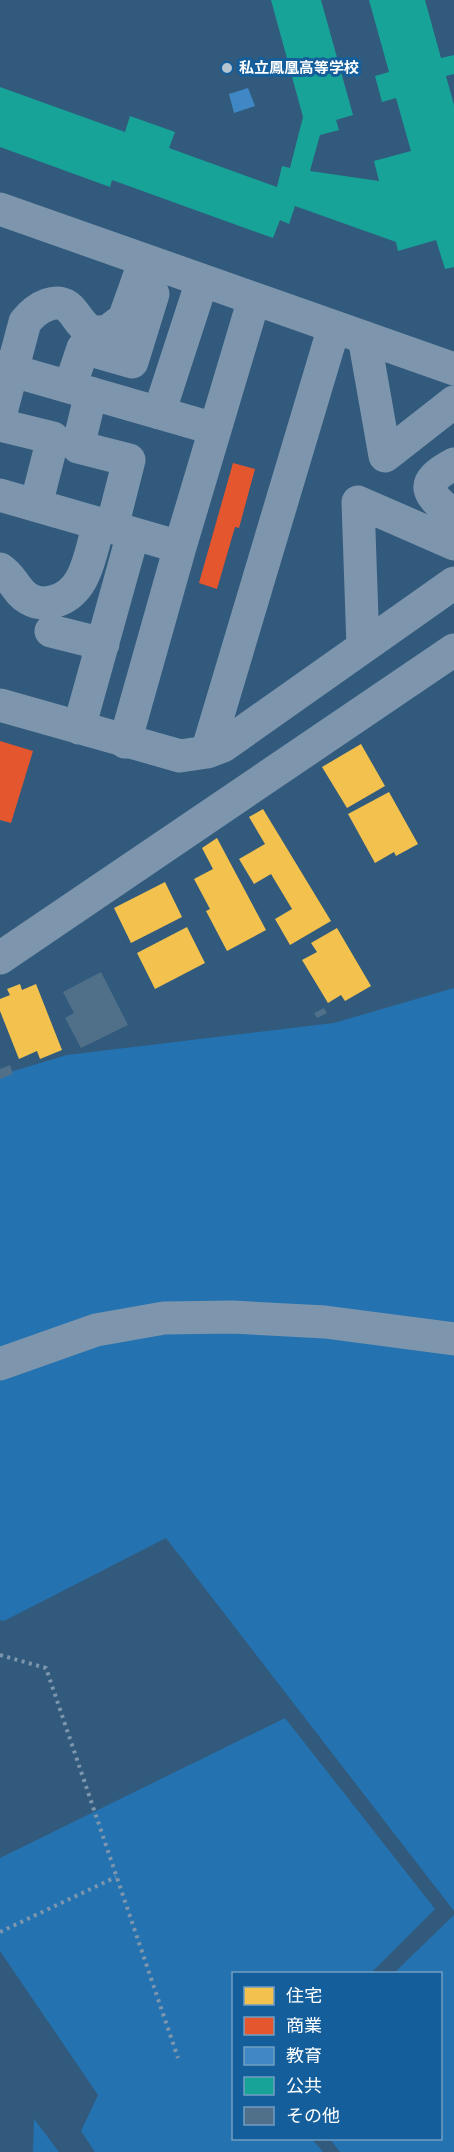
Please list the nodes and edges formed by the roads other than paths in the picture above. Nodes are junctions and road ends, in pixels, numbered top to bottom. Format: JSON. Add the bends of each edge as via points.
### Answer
{"nodes":[{"id":1,"x":1,"y":213,"type":"edge"},
{"id":2,"x":153,"y":263,"type":"junction"},
{"id":3,"x":202,"y":281,"type":"junction"},
{"id":4,"x":254,"y":299,"type":"junction"},
{"id":5,"x":349,"y":332,"type":"junction"},
{"id":6,"x":6,"y":368,"type":"edge"},
{"id":7,"x":454,"y":369,"type":"edge"},
{"id":8,"x":80,"y":390,"type":"junction"},
{"id":9,"x":159,"y":413,"type":"junction"},
{"id":10,"x":449,"y":415,"type":"edge"},
{"id":11,"x":0,"y":416,"type":"edge"},
{"id":12,"x":0,"y":425,"type":"edge"},
{"id":13,"x":215,"y":429,"type":"junction"},
{"id":14,"x":454,"y":464,"type":"edge"},
{"id":15,"x":0,"y":495,"type":"edge"},
{"id":16,"x":36,"y":505,"type":"junction"},
{"id":17,"x":454,"y":516,"type":"edge"},
{"id":18,"x":115,"y":528,"type":"junction"},
{"id":19,"x":454,"y":544,"type":"edge"},
{"id":20,"x":180,"y":547,"type":"junction"},
{"id":21,"x":0,"y":569,"type":"edge"},
{"id":22,"x":454,"y":583,"type":"edge"},
{"id":23,"x":51,"y":631,"type":"dead end"},
{"id":24,"x":103,"y":644,"type":"junction"},
{"id":25,"x":363,"y":647,"type":"junction"},
{"id":26,"x":454,"y":650,"type":"edge"},
{"id":27,"x":0,"y":705,"type":"edge"},
{"id":28,"x":79,"y":728,"type":"junction"},
{"id":29,"x":125,"y":742,"type":"junction"},
{"id":30,"x":207,"y":752,"type":"junction"},
{"id":31,"x":0,"y":958,"type":"edge"},
{"id":32,"x":454,"y":1339,"type":"edge"},
{"id":33,"x":0,"y":1364,"type":"edge"}],
"edges":[{"from":1,"to":2,"type":"street"},
{"from":2,"to":3,"type":"street"},
{"from":2,"to":6,"type":"street","via":[[116,327],[90,331],[66,306],[44,306],[25,322]]},
{"from":2,"to":8,"type":"street","via":[[132,362],[83,348]]},
{"from":3,"to":4,"type":"street"},
{"from":3,"to":9,"type":"street","via":[[166,352]]},
{"from":4,"to":5,"type":"street"},
{"from":4,"to":13,"type":"street"},
{"from":5,"to":7,"type":"street"},
{"from":5,"to":10,"type":"street","via":[[385,456]]},
{"from":5,"to":30,"type":"street"},
{"from":6,"to":8,"type":"street"},
{"from":6,"to":11,"type":"street"},
{"from":8,"to":9,"type":"street"},
{"from":8,"to":18,"type":"street","via":[[78,447],[129,460]]},
{"from":9,"to":13,"type":"street"},
{"from":12,"to":16,"type":"street","via":[[52,438]]},
{"from":13,"to":20,"type":"street"},
{"from":14,"to":17,"type":"street","via":[[434,475],[430,483],[436,501]]},
{"from":15,"to":16,"type":"street"},
{"from":16,"to":18,"type":"street"},
{"from":18,"to":20,"type":"street"},
{"from":18,"to":21,"type":"street","via":[[76,589],[65,598],[42,603],[32,600],[21,594]]},
{"from":18,"to":24,"type":"street"},
{"from":19,"to":25,"type":"street","via":[[357,502]]},
{"from":20,"to":29,"type":"street"},
{"from":22,"to":25,"type":"street"},
{"from":23,"to":24,"type":"street"},
{"from":24,"to":28,"type":"street"},
{"from":25,"to":30,"type":"street","via":[[223,746]]},
{"from":26,"to":31,"type":"street"},
{"from":27,"to":28,"type":"street"},
{"from":28,"to":29,"type":"street"},
{"from":29,"to":30,"type":"street","via":[[180,756]]},
{"from":32,"to":33,"type":"street","via":[[325,1322],[164,1318],[96,1330]]}]}
